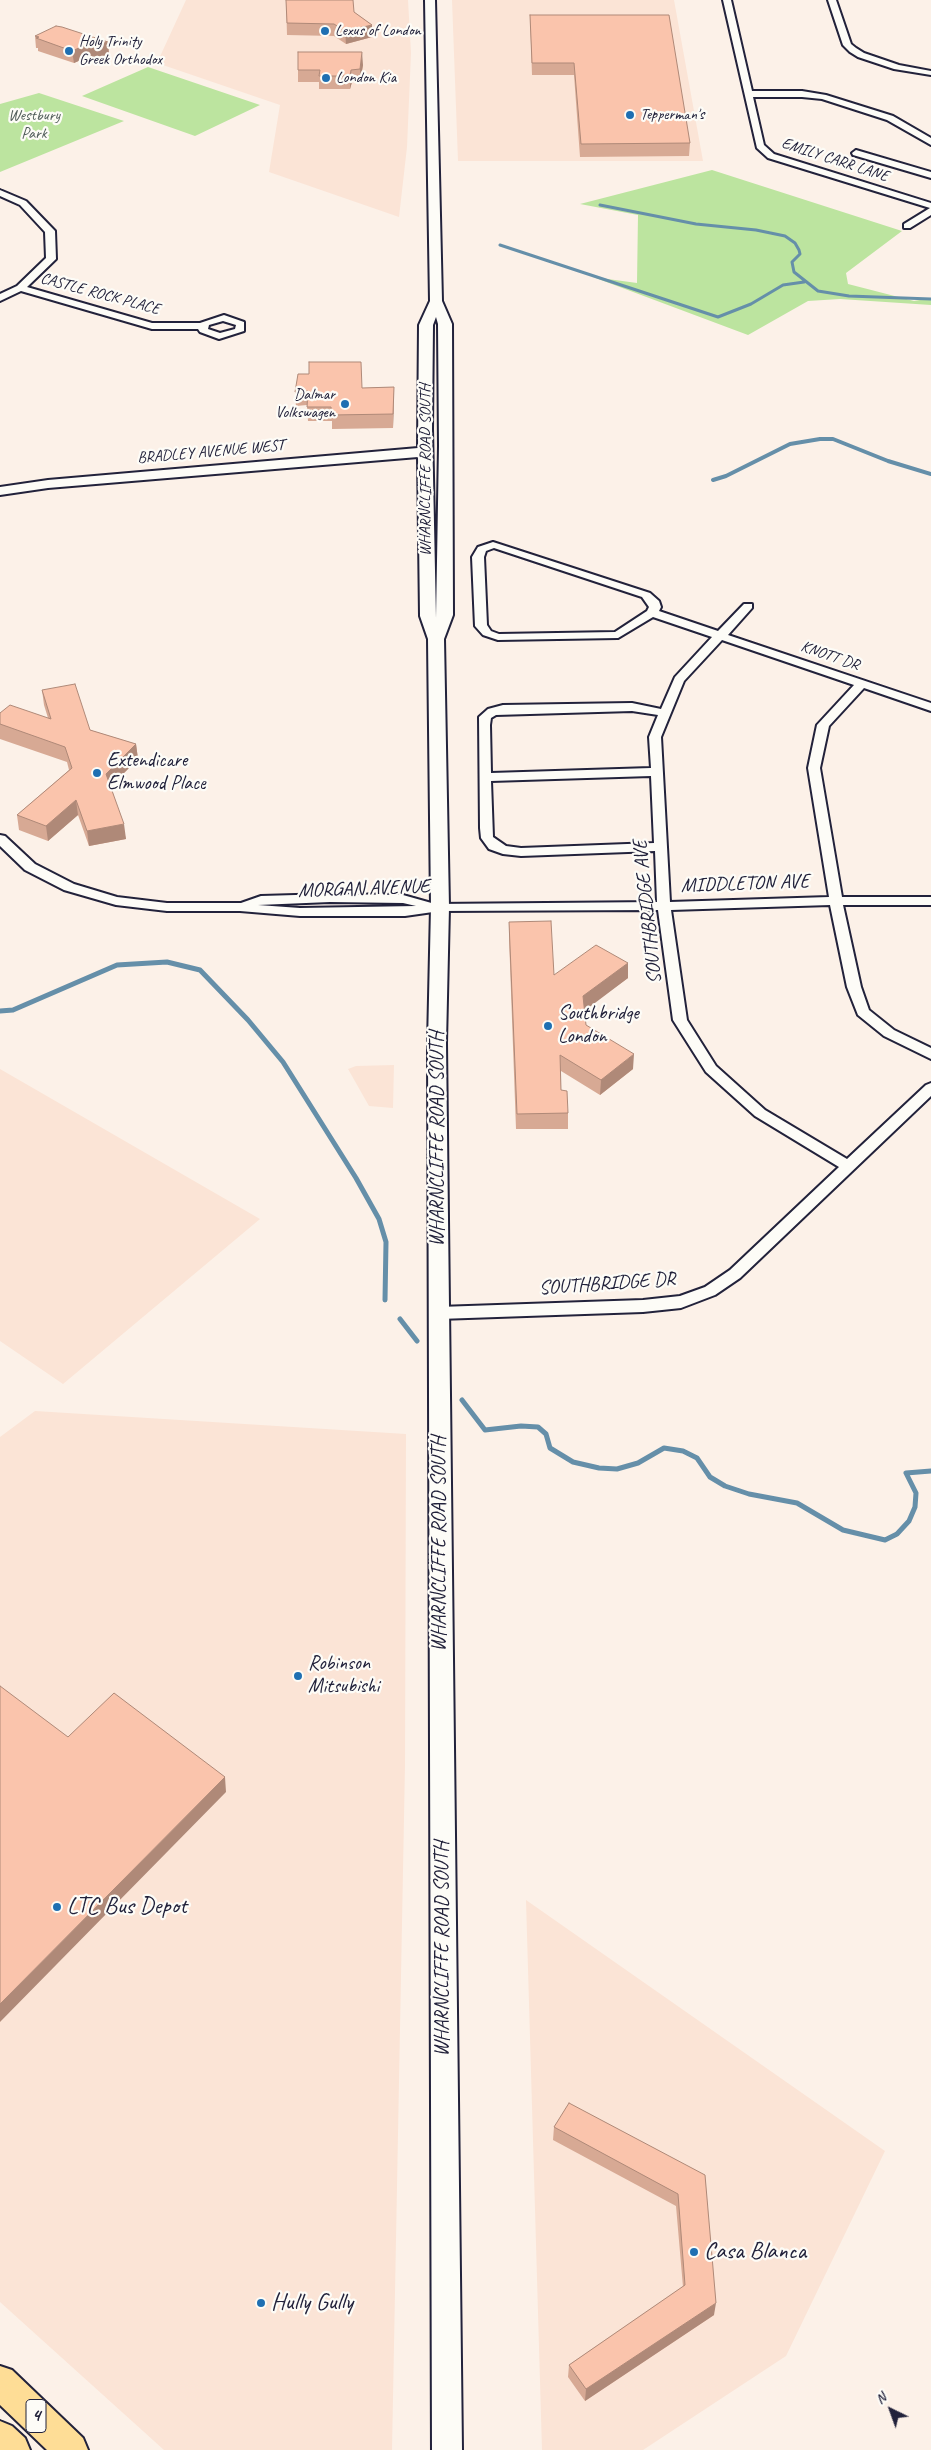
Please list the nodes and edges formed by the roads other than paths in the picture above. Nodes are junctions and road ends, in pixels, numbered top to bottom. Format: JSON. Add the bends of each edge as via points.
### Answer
{"nodes":[{"id":1,"x":430,"y":0,"type":"edge"},
{"id":2,"x":727,"y":0,"type":"edge"},
{"id":3,"x":832,"y":0,"type":"edge"},
{"id":4,"x":931,"y":73,"type":"edge"},
{"id":5,"x":748,"y":94,"type":"junction"},
{"id":6,"x":931,"y":142,"type":"edge"},
{"id":7,"x":876,"y":149,"type":"dead end"},
{"id":8,"x":856,"y":153,"type":"dead end"},
{"id":9,"x":915,"y":170,"type":"junction"},
{"id":10,"x":931,"y":175,"type":"edge"},
{"id":11,"x":0,"y":193,"type":"edge"},
{"id":12,"x":931,"y":206,"type":"edge"},
{"id":13,"x":931,"y":211,"type":"edge"},
{"id":14,"x":907,"y":226,"type":"dead end"},
{"id":15,"x":20,"y":288,"type":"junction"},
{"id":16,"x":0,"y":298,"type":"edge"},
{"id":17,"x":436,"y":301,"type":"junction"},
{"id":18,"x":202,"y":326,"type":"dead end"},
{"id":19,"x":426,"y":447,"type":"junction"},
{"id":20,"x":0,"y":482,"type":"edge"},
{"id":21,"x":0,"y":491,"type":"edge"},
{"id":22,"x":748,"y":606,"type":"dead end"},
{"id":23,"x":652,"y":612,"type":"junction"},
{"id":24,"x":719,"y":635,"type":"junction"},
{"id":25,"x":436,"y":638,"type":"junction"},
{"id":26,"x":862,"y":684,"type":"junction"},
{"id":27,"x":931,"y":707,"type":"edge"},
{"id":28,"x":665,"y":714,"type":"junction"},
{"id":29,"x":657,"y":772,"type":"junction"},
{"id":30,"x":485,"y":777,"type":"junction"},
{"id":31,"x":0,"y":839,"type":"edge"},
{"id":32,"x":661,"y":847,"type":"junction"},
{"id":33,"x":836,"y":901,"type":"junction"},
{"id":34,"x":931,"y":901,"type":"edge"},
{"id":35,"x":664,"y":906,"type":"junction"},
{"id":36,"x":440,"y":907,"type":"junction"},
{"id":37,"x":931,"y":1054,"type":"edge"},
{"id":38,"x":931,"y":1088,"type":"edge"},
{"id":39,"x":848,"y":1166,"type":"junction"},
{"id":40,"x":439,"y":1313,"type":"junction"},
{"id":41,"x":0,"y":2382,"type":"edge"},
{"id":42,"x":0,"y":2438,"type":"edge"},
{"id":43,"x":13,"y":2450,"type":"edge"},
{"id":44,"x":71,"y":2450,"type":"edge"},
{"id":45,"x":447,"y":2450,"type":"edge"}],
"edges":[{"from":1,"to":17,"type":"main road","name":"WHARNCLIFFE ROAD SOUTH"},
{"from":2,"to":5,"type":"street","name":"EMILY CARR LANE"},
{"from":3,"to":4,"type":"street","via":[[847,46],[861,55],[897,67]]},
{"from":5,"to":6,"type":"street","via":[[823,97],[890,118]]},
{"from":5,"to":12,"type":"street","name":"EMILY CARR LANE","via":[[760,146],[771,156]]},
{"from":7,"to":9,"type":"street"},
{"from":8,"to":9,"type":"street"},
{"from":9,"to":10,"type":"street"},
{"from":11,"to":15,"type":"street","via":[[23,203],[50,230],[51,259]]},
{"from":13,"to":14,"type":"street"},
{"from":15,"to":16,"type":"street"},
{"from":15,"to":18,"type":"street","name":"CASTLE ROCK PLACE","via":[[152,326]]},
{"from":17,"to":19,"type":"main road","name":"WHARNCLIFFE ROAD SOUTH","via":[[426,325]]},
{"from":17,"to":25,"type":"main road","name":"WHARNCLIFFE ROAD SOUTH","via":[[445,324],[446,446],[445,615]]},
{"from":19,"to":20,"type":"main road","name":"BRADLEY AVENUE WEST","via":[[61,474]]},
{"from":19,"to":21,"type":"main road","name":"BRADLEY AVENUE WEST"},
{"from":19,"to":25,"type":"main road","name":"WHARNCLIFFE ROAD SOUTH","via":[[428,616]]},
{"from":22,"to":24,"type":"street","name":"SOUTHBRIDGE AVE"},
{"from":23,"to":23,"type":"street","via":[[655,607],[653,601],[646,595],[506,548],[493,544],[482,549],[478,557],[481,626],[487,633],[498,637],[618,635]]},
{"from":23,"to":24,"type":"street","name":"KNOTT DR"},
{"from":24,"to":26,"type":"street","name":"KNOTT DR"},
{"from":24,"to":28,"type":"street","name":"SOUTHBRIDGE AVE","via":[[679,680]]},
{"from":25,"to":36,"type":"main road","name":"WHARNCLIFFE ROAD SOUTH"},
{"from":26,"to":27,"type":"street","name":"KNOTT DR"},
{"from":26,"to":33,"type":"street","via":[[823,725],[814,768]]},
{"from":28,"to":29,"type":"street","name":"SOUTHBRIDGE AVE","via":[[655,738]]},
{"from":28,"to":30,"type":"street","via":[[632,707],[503,709],[492,712],[485,717],[484,725]]},
{"from":29,"to":30,"type":"street"},
{"from":29,"to":32,"type":"street","name":"SOUTHBRIDGE AVE"},
{"from":30,"to":32,"type":"street","via":[[488,838],[502,850]]},
{"from":31,"to":36,"type":"street","name":"MORGAN AVENUE","via":[[20,859],[42,874],[69,887],[132,904],[240,906],[300,912],[405,912]]},
{"from":32,"to":35,"type":"street","name":"SOUTHBRIDGE AVE"},
{"from":33,"to":34,"type":"street","name":"MIDDLETON AVE"},
{"from":33,"to":35,"type":"street","name":"MIDDLETON AVE"},
{"from":33,"to":37,"type":"street","via":[[854,987],[863,1012],[889,1033]]},
{"from":35,"to":36,"type":"street","name":"MIDDLETON AVE"},
{"from":35,"to":39,"type":"street","name":"SOUTHBRIDGE AVE","via":[[680,1020],[711,1069],[760,1113]]},
{"from":36,"to":40,"type":"main road","name":"WHARNCLIFFE ROAD SOUTH","via":[[437,1043]]},
{"from":38,"to":39,"type":"street","name":"SOUTHBRIDGE DR"},
{"from":39,"to":40,"type":"street","name":"SOUTHBRIDGE DR","via":[[735,1274],[710,1291],[681,1302]]},
{"from":40,"to":45,"type":"main road","name":"WHARNCLIFFE ROAD SOUTH"},
{"from":41,"to":44,"type":"main road","number":"4"},
{"from":42,"to":43,"type":"main road","number":"4"}]}
